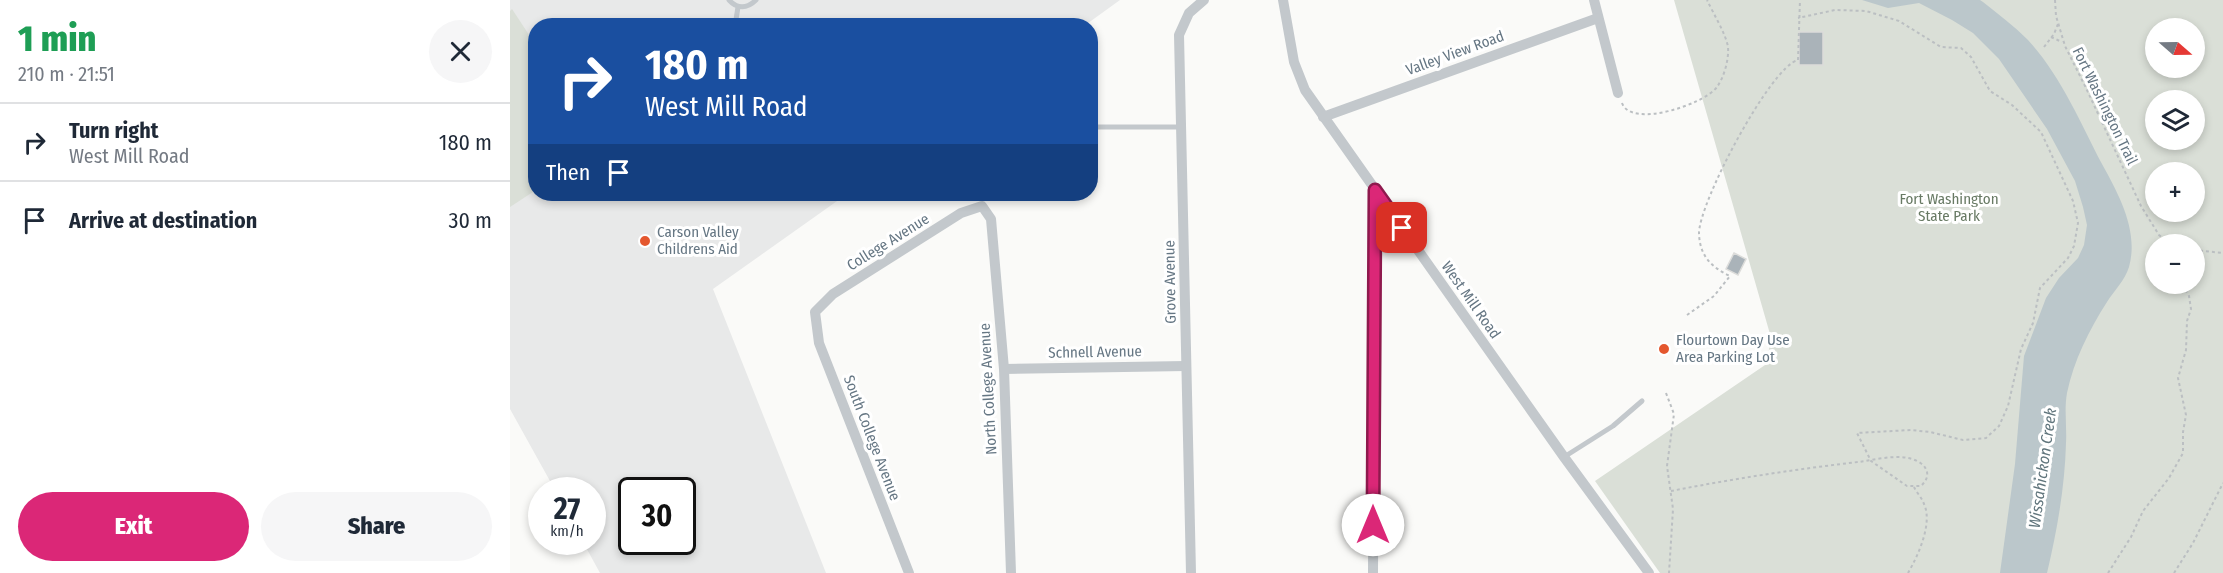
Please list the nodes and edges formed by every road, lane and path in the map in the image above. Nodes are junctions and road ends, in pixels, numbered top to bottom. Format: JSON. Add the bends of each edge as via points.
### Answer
{"nodes":[{"id":1,"x":729,"y":0,"type":"edge"},
{"id":2,"x":756,"y":0,"type":"edge"},
{"id":3,"x":1204,"y":0,"type":"edge"},
{"id":4,"x":1283,"y":0,"type":"edge"},
{"id":5,"x":1594,"y":0,"type":"edge"},
{"id":6,"x":1707,"y":0,"type":"edge"},
{"id":7,"x":1800,"y":0,"type":"edge"},
{"id":8,"x":2055,"y":0,"type":"edge"},
{"id":9,"x":738,"y":7,"type":"junction"},
{"id":10,"x":736,"y":18,"type":"edge"},
{"id":11,"x":1598,"y":18,"type":"junction"},
{"id":12,"x":1798,"y":18,"type":"junction"},
{"id":13,"x":2058,"y":24,"type":"junction"},
{"id":14,"x":2051,"y":37,"type":"junction"},
{"id":15,"x":2064,"y":43,"type":"junction"},
{"id":16,"x":2044,"y":47,"type":"dead end"},
{"id":17,"x":1618,"y":93,"type":"joint"},
{"id":18,"x":1323,"y":117,"type":"junction"},
{"id":19,"x":1098,"y":127,"type":"edge"},
{"id":20,"x":1181,"y":127,"type":"junction"},
{"id":21,"x":1375,"y":190,"type":"junction"},
{"id":22,"x":982,"y":206,"type":"joint"},
{"id":23,"x":2158,"y":234,"type":"edge"},
{"id":24,"x":2205,"y":251,"type":"edge"},
{"id":25,"x":2223,"y":253,"type":"edge"},
{"id":26,"x":1732,"y":272,"type":"dead end"},
{"id":27,"x":1730,"y":276,"type":"junction"},
{"id":28,"x":2188,"y":294,"type":"edge"},
{"id":29,"x":814,"y":312,"type":"joint"},
{"id":30,"x":1687,"y":315,"type":"dead end"},
{"id":31,"x":1186,"y":366,"type":"junction"},
{"id":32,"x":1004,"y":369,"type":"junction"},
{"id":33,"x":1666,"y":393,"type":"dead end"},
{"id":34,"x":1642,"y":401,"type":"dead end"},
{"id":35,"x":1564,"y":457,"type":"junction"},
{"id":36,"x":1871,"y":461,"type":"junction"},
{"id":37,"x":2223,"y":483,"type":"edge"},
{"id":38,"x":1914,"y":487,"type":"junction"},
{"id":39,"x":1671,"y":491,"type":"junction"},
{"id":40,"x":909,"y":573,"type":"edge"},
{"id":41,"x":1011,"y":573,"type":"edge"},
{"id":42,"x":1191,"y":573,"type":"edge"},
{"id":43,"x":1373,"y":573,"type":"edge"},
{"id":44,"x":1648,"y":573,"type":"edge"},
{"id":45,"x":1670,"y":573,"type":"edge"},
{"id":46,"x":1908,"y":573,"type":"edge"},
{"id":47,"x":2108,"y":573,"type":"edge"},
{"id":48,"x":2174,"y":573,"type":"edge"}],
"edges":[{"from":1,"to":9,"type":"lane"},
{"from":2,"to":9,"type":"lane","via":[[747,7]]},
{"from":3,"to":20,"type":"street","name":"Grove Avenue","via":[[1189,13],[1179,35]]},
{"from":4,"to":18,"type":"street","name":"West Mill Road","via":[[1299,77]]},
{"from":5,"to":11,"type":"street"},
{"from":6,"to":17,"type":"path","via":[[1728,46],[1726,65],[1716,88],[1700,101],[1640,115],[1624,108]]},
{"from":7,"to":12,"type":"path"},
{"from":8,"to":13,"type":"path","name":"Fort Washington Trail"},
{"from":9,"to":10,"type":"lane"},
{"from":11,"to":17,"type":"street"},
{"from":11,"to":18,"type":"street","name":"Valley View Road"},
{"from":12,"to":27,"type":"path","via":[[1798,60],[1787,65],[1749,118],[1703,214],[1699,234],[1703,254],[1712,266]]},
{"from":12,"to":36,"type":"path","via":[[1835,10],[1866,11],[1899,21],[1941,47],[1960,48],[1971,57],[1990,91],[2041,132],[2073,201],[2078,223],[2068,258],[2040,288],[2033,323],[1999,426],[1986,438],[1963,440],[1911,430],[1857,433]]},
{"from":13,"to":14,"type":"path"},
{"from":13,"to":15,"type":"path","name":"Fort Washington Trail"},
{"from":14,"to":15,"type":"path"},
{"from":14,"to":16,"type":"path"},
{"from":15,"to":23,"type":"path","name":"Fort Washington Trail","via":[[2141,206]]},
{"from":18,"to":21,"type":"street","name":"West Mill Road"},
{"from":19,"to":20,"type":"lane"},
{"from":20,"to":31,"type":"street","name":"Grove Avenue"},
{"from":21,"to":35,"type":"street","name":"West Mill Road"},
{"from":21,"to":43,"type":"street"},
{"from":22,"to":29,"type":"street","name":"College Avenue","via":[[961,213],[833,294]]},
{"from":22,"to":32,"type":"street","name":"North College Avenue","via":[[991,219]]},
{"from":24,"to":25,"type":"path"},
{"from":26,"to":27,"type":"path"},
{"from":27,"to":30,"type":"path","via":[[1714,296]]},
{"from":28,"to":47,"type":"path","via":[[2191,309],[2178,378],[2186,416],[2183,453],[2143,511]]},
{"from":29,"to":40,"type":"street","name":"South College Avenue","via":[[819,343]]},
{"from":31,"to":32,"type":"street","name":"Schnell Avenue"},
{"from":31,"to":42,"type":"street","name":"Grove Avenue"},
{"from":32,"to":41,"type":"street","name":"North College Avenue"},
{"from":33,"to":39,"type":"path","via":[[1674,414],[1667,457]]},
{"from":34,"to":35,"type":"lane","via":[[1613,426]]},
{"from":35,"to":44,"type":"street","name":"West Mill Road"},
{"from":36,"to":38,"type":"path"},
{"from":36,"to":38,"type":"path","via":[[1907,458],[1922,464],[1928,476],[1921,486]]},
{"from":36,"to":39,"type":"path"},
{"from":37,"to":48,"type":"path"},
{"from":38,"to":46,"type":"path","via":[[1925,505],[1926,519],[1921,546]]},
{"from":39,"to":45,"type":"path"}]}
